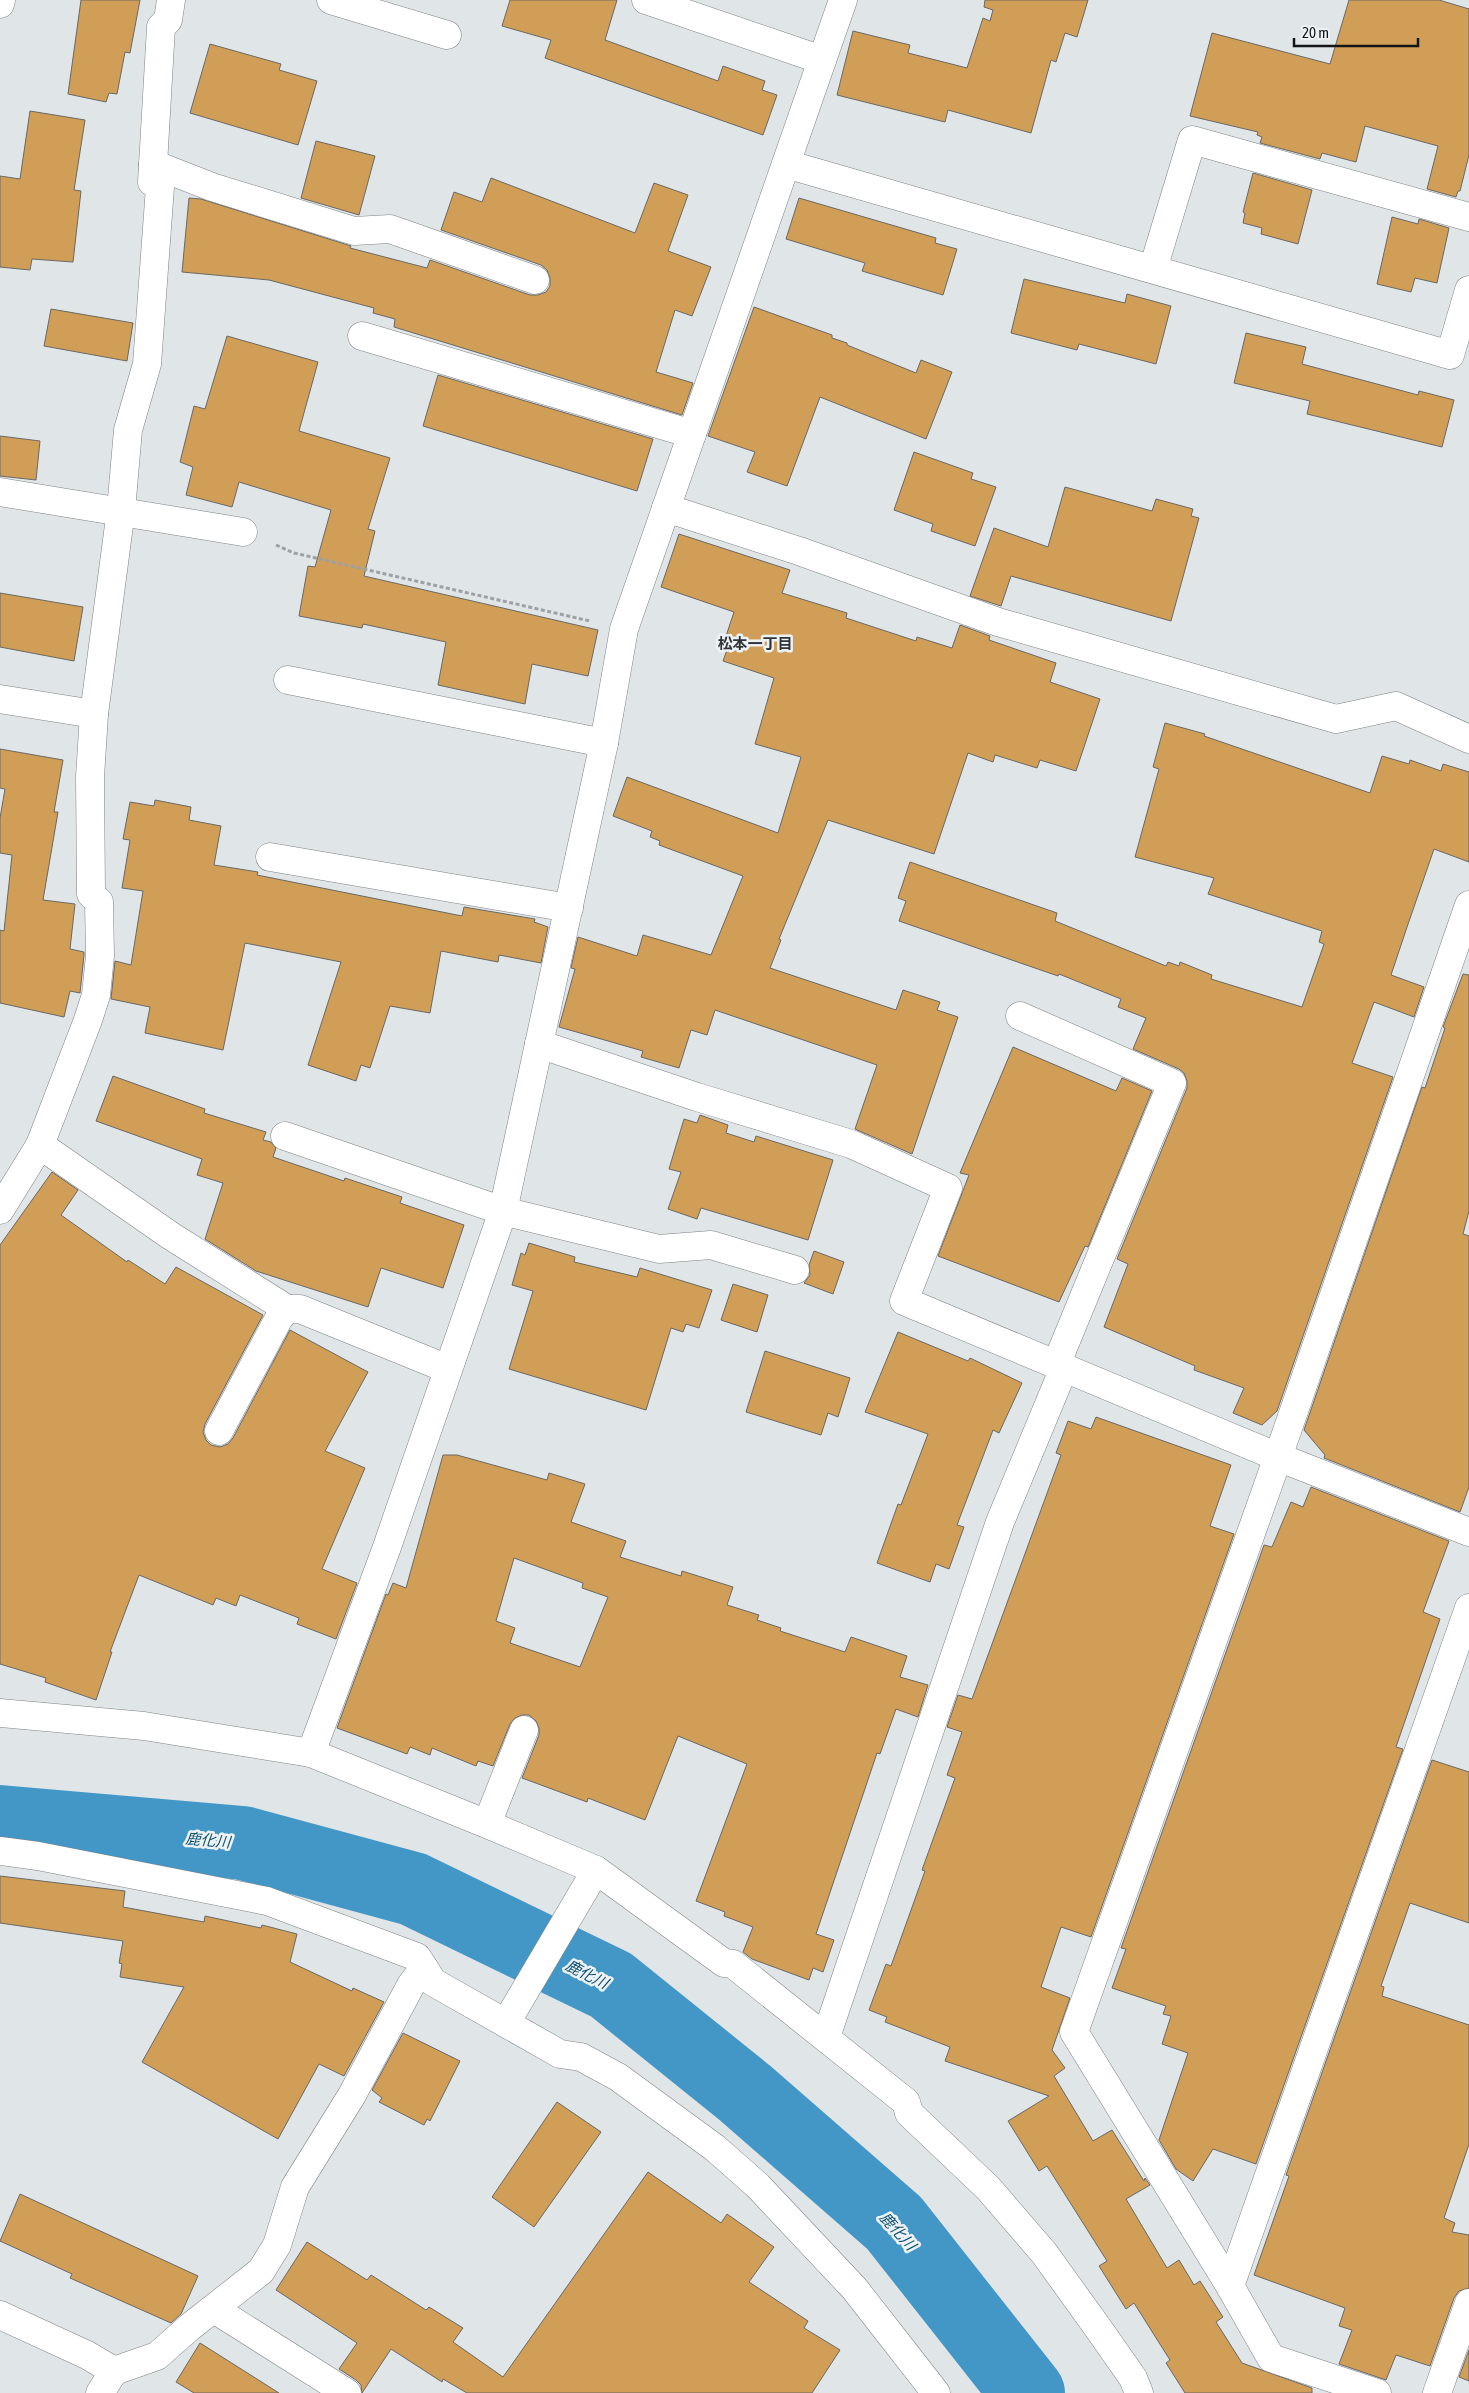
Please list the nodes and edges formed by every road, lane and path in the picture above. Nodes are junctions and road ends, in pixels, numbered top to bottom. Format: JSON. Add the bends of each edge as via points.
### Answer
{"nodes":[{"id":1,"x":1,"y":0,"type":"edge"},
{"id":2,"x":171,"y":0,"type":"edge"},
{"id":3,"x":330,"y":0,"type":"edge"},
{"id":4,"x":646,"y":0,"type":"edge"},
{"id":5,"x":843,"y":0,"type":"edge"},
{"id":6,"x":0,"y":4,"type":"edge"},
{"id":7,"x":447,"y":35,"type":"dead end"},
{"id":8,"x":822,"y":60,"type":"junction"},
{"id":9,"x":153,"y":164,"type":"junction"},
{"id":10,"x":786,"y":164,"type":"junction"},
{"id":11,"x":1469,"y":217,"type":"edge"},
{"id":12,"x":1153,"y":269,"type":"junction"},
{"id":13,"x":535,"y":280,"type":"dead end"},
{"id":14,"x":1469,"y":290,"type":"edge"},
{"id":15,"x":362,"y":336,"type":"dead end"},
{"id":16,"x":692,"y":434,"type":"junction"},
{"id":17,"x":0,"y":492,"type":"edge"},
{"id":18,"x":666,"y":508,"type":"junction"},
{"id":19,"x":120,"y":510,"type":"junction"},
{"id":20,"x":242,"y":532,"type":"joint"},
{"id":21,"x":624,"y":629,"type":"junction"},
{"id":22,"x":288,"y":680,"type":"dead end"},
{"id":23,"x":0,"y":699,"type":"edge"},
{"id":24,"x":94,"y":714,"type":"junction"},
{"id":25,"x":1469,"y":738,"type":"edge"},
{"id":26,"x":604,"y":743,"type":"junction"},
{"id":27,"x":270,"y":857,"type":"dead end"},
{"id":28,"x":1469,"y":905,"type":"edge"},
{"id":29,"x":569,"y":908,"type":"junction"},
{"id":30,"x":1020,"y":1016,"type":"dead end"},
{"id":31,"x":539,"y":1044,"type":"junction"},
{"id":32,"x":285,"y":1136,"type":"dead end"},
{"id":33,"x":40,"y":1145,"type":"junction"},
{"id":34,"x":0,"y":1210,"type":"edge"},
{"id":35,"x":503,"y":1211,"type":"junction"},
{"id":36,"x":795,"y":1270,"type":"dead end"},
{"id":37,"x":287,"y":1309,"type":"junction"},
{"id":38,"x":1060,"y":1367,"type":"junction"},
{"id":39,"x":448,"y":1370,"type":"junction"},
{"id":40,"x":220,"y":1431,"type":"dead end"},
{"id":41,"x":1278,"y":1457,"type":"junction"},
{"id":42,"x":1469,"y":1532,"type":"edge"},
{"id":43,"x":1469,"y":1608,"type":"edge"},
{"id":44,"x":0,"y":1713,"type":"edge"},
{"id":45,"x":524,"y":1730,"type":"dead end"},
{"id":46,"x":311,"y":1753,"type":"junction"},
{"id":47,"x":487,"y":1824,"type":"junction"},
{"id":48,"x":0,"y":1851,"type":"edge"},
{"id":49,"x":596,"y":1870,"type":"junction"},
{"id":50,"x":424,"y":1968,"type":"junction"},
{"id":51,"x":506,"y":2023,"type":"junction"},
{"id":52,"x":826,"y":2037,"type":"junction"},
{"id":53,"x":1230,"y":2286,"type":"junction"},
{"id":54,"x":1469,"y":2303,"type":"edge"},
{"id":55,"x":214,"y":2309,"type":"junction"},
{"id":56,"x":0,"y":2316,"type":"edge"},
{"id":57,"x":107,"y":2382,"type":"edge"},
{"id":58,"x":347,"y":2393,"type":"edge"},
{"id":59,"x":936,"y":2393,"type":"edge"},
{"id":60,"x":1139,"y":2393,"type":"edge"},
{"id":61,"x":1377,"y":2393,"type":"edge"},
{"id":62,"x":1437,"y":2393,"type":"edge"}],
"edges":[{"from":1,"to":6,"type":"street"},
{"from":2,"to":9,"type":"street","via":[[168,20],[161,27]]},
{"from":3,"to":7,"type":"street"},
{"from":4,"to":8,"type":"street"},
{"from":5,"to":8,"type":"street"},
{"from":8,"to":10,"type":"street"},
{"from":9,"to":13,"type":"street","via":[[212,187],[354,231],[390,229]]},
{"from":9,"to":19,"type":"street","via":[[152,182],[160,186],[147,364],[128,430]]},
{"from":10,"to":12,"type":"street"},
{"from":10,"to":16,"type":"street"},
{"from":11,"to":12,"type":"street","via":[[1192,140]]},
{"from":12,"to":14,"type":"street","via":[[1450,354]]},
{"from":15,"to":16,"type":"street"},
{"from":16,"to":18,"type":"street"},
{"from":17,"to":19,"type":"street"},
{"from":18,"to":21,"type":"street"},
{"from":18,"to":25,"type":"street","via":[[799,551],[998,622],[1317,714],[1336,719],[1396,706]]},
{"from":19,"to":20,"type":"street"},
{"from":19,"to":24,"type":"street"},
{"from":20,"to":21,"type":"path","via":[[294,553]]},
{"from":21,"to":26,"type":"street"},
{"from":22,"to":26,"type":"street"},
{"from":23,"to":24,"type":"street"},
{"from":24,"to":33,"type":"street","via":[[90,777],[91,894],[99,902],[100,956],[96,995]]},
{"from":26,"to":29,"type":"street"},
{"from":27,"to":29,"type":"street"},
{"from":28,"to":41,"type":"street"},
{"from":29,"to":31,"type":"street"},
{"from":30,"to":38,"type":"street","via":[[1172,1083]]},
{"from":31,"to":35,"type":"street"},
{"from":31,"to":38,"type":"street","via":[[851,1144],[948,1188],[904,1301]]},
{"from":32,"to":35,"type":"street"},
{"from":33,"to":34,"type":"street"},
{"from":33,"to":37,"type":"street","via":[[170,1236]]},
{"from":35,"to":36,"type":"street","via":[[659,1249],[711,1245]]},
{"from":35,"to":39,"type":"street"},
{"from":37,"to":39,"type":"street","via":[[300,1309]]},
{"from":37,"to":40,"type":"street","via":[[279,1318]]},
{"from":38,"to":41,"type":"street"},
{"from":38,"to":52,"type":"street","via":[[1000,1522]]},
{"from":39,"to":46,"type":"street"},
{"from":41,"to":42,"type":"street"},
{"from":41,"to":53,"type":"street","via":[[1074,2032]]},
{"from":43,"to":53,"type":"street"},
{"from":44,"to":46,"type":"street","via":[[144,1726]]},
{"from":45,"to":47,"type":"street"},
{"from":46,"to":47,"type":"street"},
{"from":47,"to":49,"type":"street"},
{"from":48,"to":50,"type":"street","via":[[267,1901],[417,1957]]},
{"from":49,"to":51,"type":"street"},
{"from":49,"to":52,"type":"street","via":[[724,1963],[733,1964]]},
{"from":50,"to":51,"type":"street","via":[[433,1982]]},
{"from":50,"to":55,"type":"street","via":[[411,1985],[352,2095],[295,2187],[277,2245],[260,2271]]},
{"from":51,"to":59,"type":"street","via":[[560,2054],[581,2056],[618,2077],[715,2148],[758,2186],[854,2288]]},
{"from":52,"to":60,"type":"street","via":[[906,2102],[909,2113],[988,2188],[1044,2253],[1103,2335]]},
{"from":53,"to":61,"type":"street","via":[[1271,2358]]},
{"from":54,"to":62,"type":"street"},
{"from":55,"to":57,"type":"street","via":[[157,2356]]},
{"from":55,"to":58,"type":"street"},
{"from":56,"to":57,"type":"street","via":[[87,2355]]}]}
